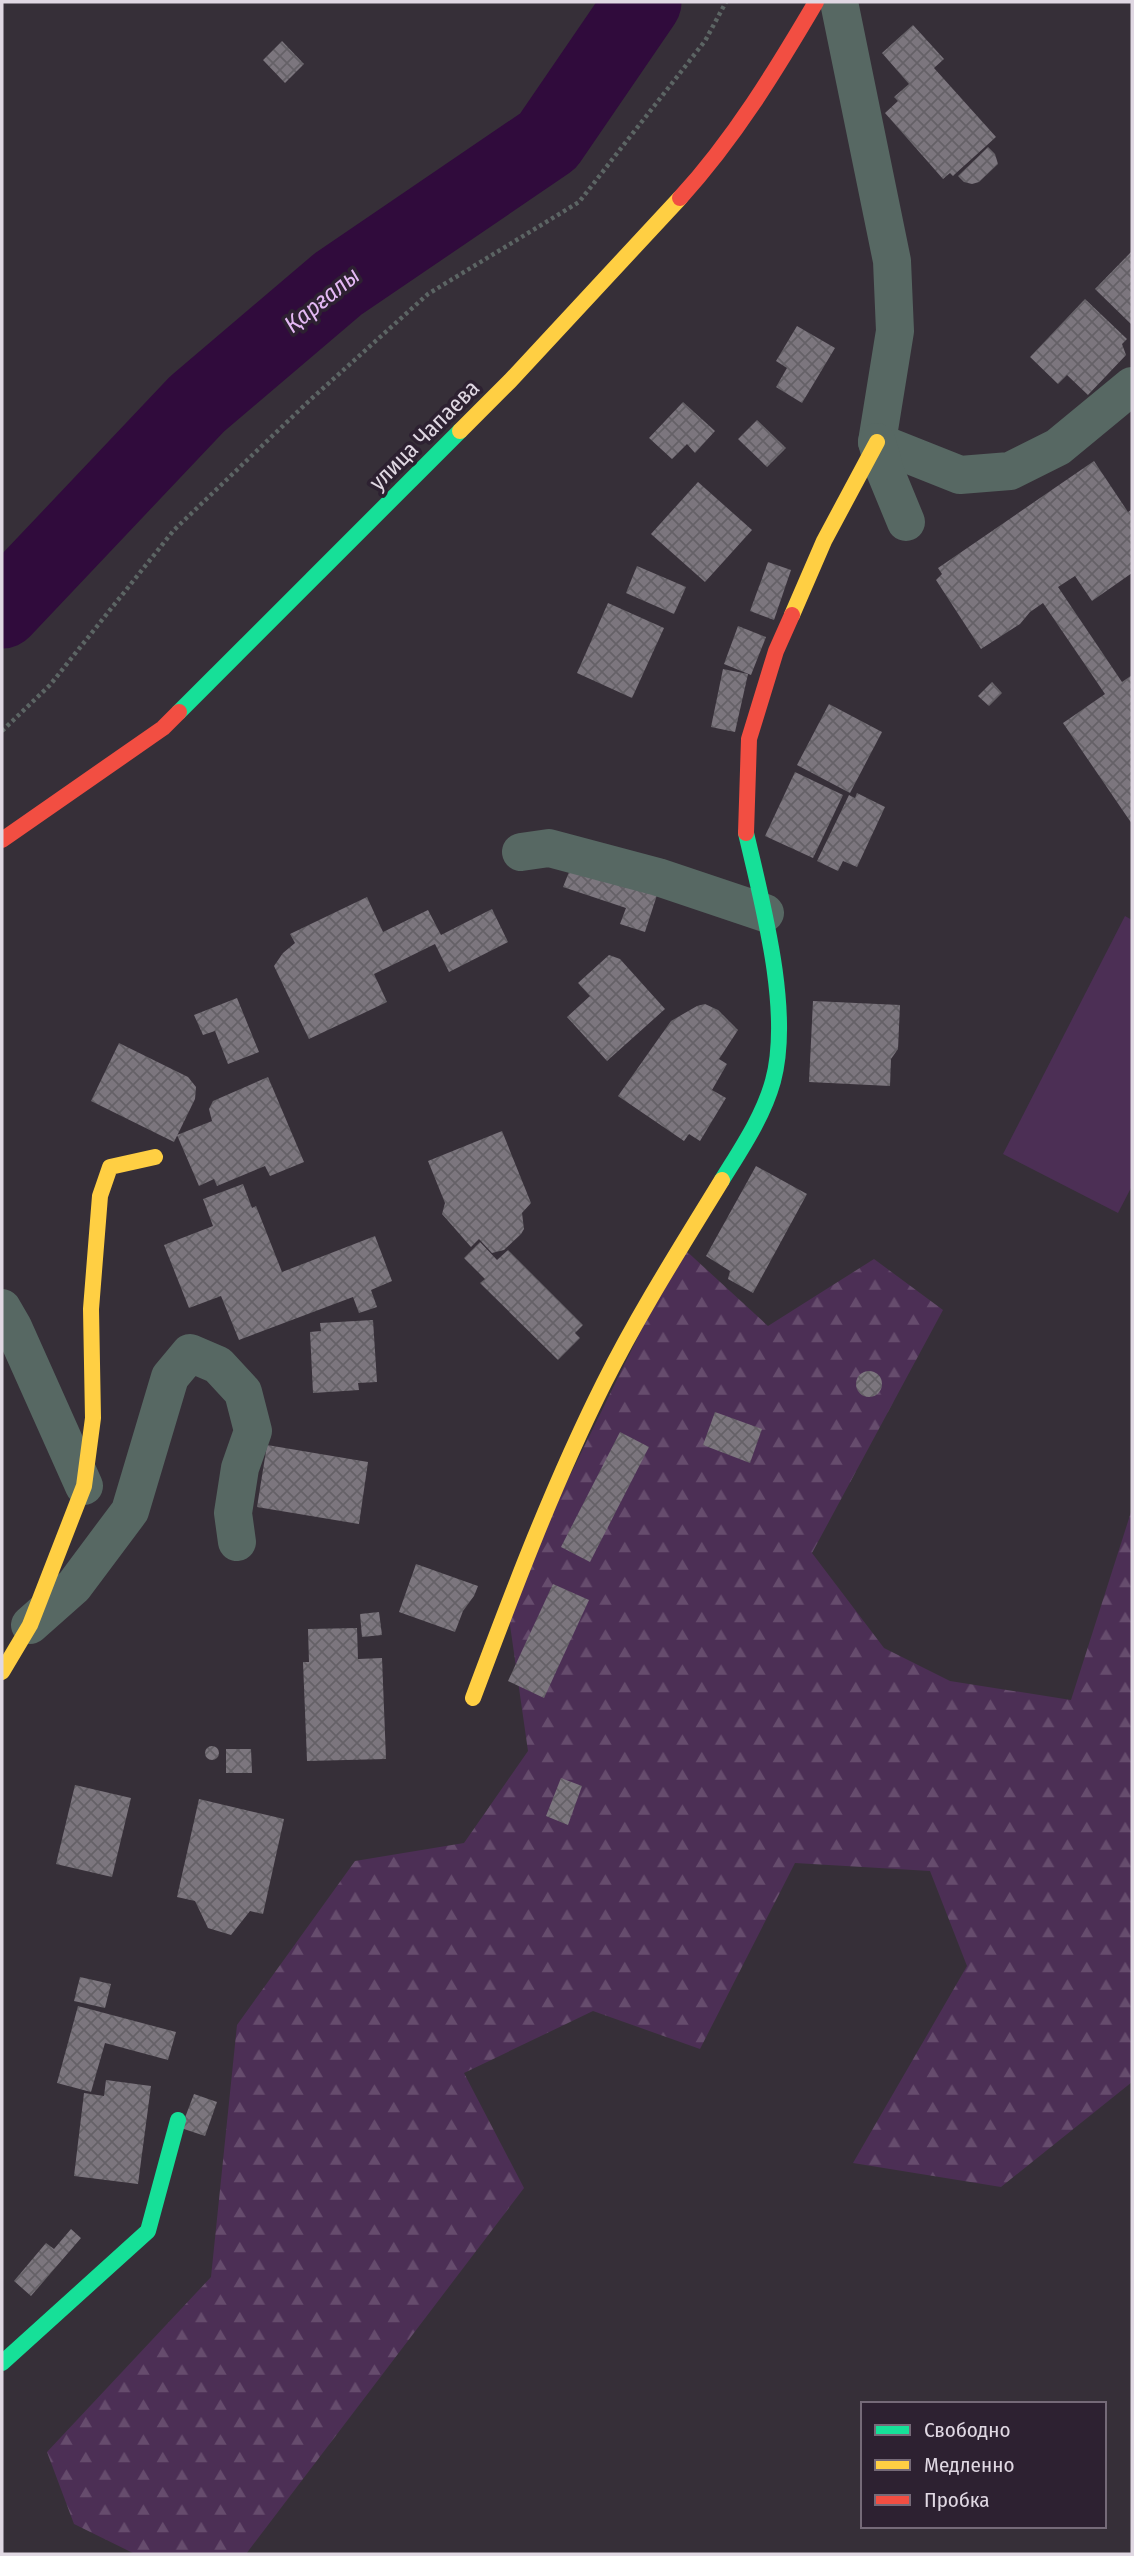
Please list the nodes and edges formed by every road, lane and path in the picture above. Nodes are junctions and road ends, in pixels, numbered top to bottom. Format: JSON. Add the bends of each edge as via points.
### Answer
{"nodes":[{"id":1,"x":726,"y":2,"type":"edge"},
{"id":2,"x":816,"y":2,"type":"edge"},
{"id":3,"x":839,"y":2,"type":"edge"},
{"id":4,"x":1132,"y":386,"type":"edge"},
{"id":5,"x":877,"y":442,"type":"junction"},
{"id":6,"x":906,"y":522,"type":"dead end"},
{"id":7,"x":2,"y":731,"type":"edge"},
{"id":8,"x":2,"y":839,"type":"edge"},
{"id":9,"x":521,"y":852,"type":"dead end"},
{"id":10,"x":765,"y":913,"type":"junction"},
{"id":11,"x":155,"y":1157,"type":"dead end"},
{"id":12,"x":2,"y":1308,"type":"edge"},
{"id":13,"x":84,"y":1486,"type":"junction"},
{"id":14,"x":237,"y":1542,"type":"dead end"},
{"id":15,"x":30,"y":1625,"type":"junction"},
{"id":16,"x":2,"y":1672,"type":"edge"},
{"id":17,"x":473,"y":1698,"type":"dead end"},
{"id":18,"x":178,"y":2120,"type":"dead end"},
{"id":19,"x":2,"y":2363,"type":"edge"}],
"edges":[{"from":1,"to":7,"type":"path","via":[[705,41],[579,202],[428,294],[310,400],[174,530],[50,685]]},
{"from":2,"to":8,"type":"street","name":"улица Чапаева","via":[[710,165],[510,382],[163,728]]},
{"from":3,"to":5,"type":"street","via":[[892,261],[895,331]]},
{"from":4,"to":5,"type":"street","via":[[1058,447],[1010,471],[960,475]]},
{"from":5,"to":6,"type":"street"},
{"from":5,"to":10,"type":"street","via":[[824,541],[781,639],[749,739],[745,830]]},
{"from":9,"to":10,"type":"street","via":[[562,851]]},
{"from":10,"to":17,"type":"street","via":[[780,1022],[773,1080],[756,1123],[604,1383],[530,1545]]},
{"from":11,"to":13,"type":"street","via":[[110,1167],[100,1196],[90,1309],[93,1418]]},
{"from":12,"to":13,"type":"street"},
{"from":13,"to":15,"type":"street"},
{"from":14,"to":15,"type":"street","via":[[233,1513],[240,1468],[253,1432],[243,1392],[218,1365],[190,1353],[170,1377],[130,1511],[74,1586]]},
{"from":15,"to":16,"type":"street"},
{"from":18,"to":19,"type":"street","via":[[148,2231]]}]}
